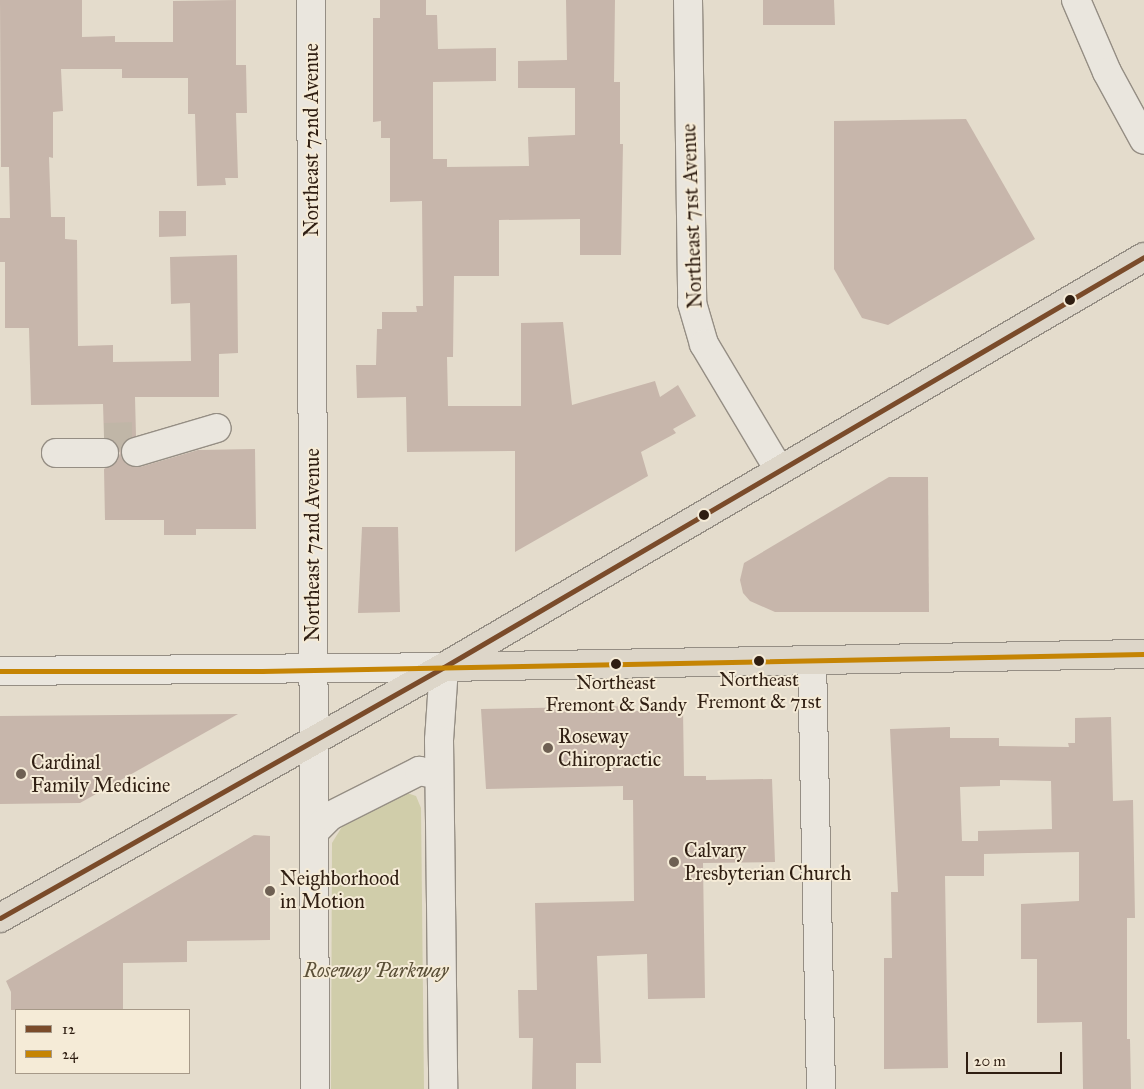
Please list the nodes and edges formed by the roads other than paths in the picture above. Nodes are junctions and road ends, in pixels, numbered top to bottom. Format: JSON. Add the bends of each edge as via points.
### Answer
{"nodes":[{"id":1,"x":311,"y":0,"type":"edge"},
{"id":2,"x":688,"y":0,"type":"edge"},
{"id":3,"x":1076,"y":0,"type":"edge"},
{"id":4,"x":1144,"y":140,"type":"edge"},
{"id":5,"x":1144,"y":257,"type":"edge"},
{"id":6,"x":179,"y":422,"type":"dead end"},
{"id":7,"x":217,"y":428,"type":"dead end"},
{"id":8,"x":104,"y":445,"type":"tunnel mouth"},
{"id":9,"x":62,"y":446,"type":"dead end"},
{"id":10,"x":779,"y":470,"type":"junction"},
{"id":11,"x":1144,"y":654,"type":"edge"},
{"id":12,"x":812,"y":660,"type":"junction"},
{"id":13,"x":444,"y":667,"type":"junction"},
{"id":14,"x":313,"y":669,"type":"junction"},
{"id":15,"x":0,"y":671,"type":"edge"},
{"id":16,"x":316,"y":738,"type":"junction"},
{"id":17,"x":439,"y":775,"type":"junction"},
{"id":18,"x":314,"y":832,"type":"junction"},
{"id":19,"x":0,"y":918,"type":"edge"},
{"id":20,"x":315,"y":1089,"type":"edge"},
{"id":21,"x":443,"y":1089,"type":"edge"},
{"id":22,"x":821,"y":1089,"type":"edge"}],
"edges":[{"from":1,"to":14,"type":"street","name":"Northeast 72nd Avenue"},
{"from":2,"to":10,"type":"street","name":"Northeast 71st Avenue","via":[[692,303],[704,344]]},
{"from":3,"to":4,"type":"street","via":[[1107,72]]},
{"from":5,"to":10,"type":"main road"},
{"from":6,"to":7,"type":"street","via":[[136,444]]},
{"from":8,"to":9,"type":"street"},
{"from":10,"to":13,"type":"main road"},
{"from":11,"to":12,"type":"main road"},
{"from":12,"to":13,"type":"main road"},
{"from":12,"to":22,"type":"street"},
{"from":13,"to":14,"type":"street"},
{"from":13,"to":16,"type":"main road"},
{"from":13,"to":17,"type":"street"},
{"from":14,"to":15,"type":"street"},
{"from":14,"to":16,"type":"street","name":"Northeast 72nd Avenue"},
{"from":16,"to":18,"type":"street","name":"Northeast 72nd Avenue"},
{"from":16,"to":19,"type":"main road"},
{"from":17,"to":18,"type":"street","via":[[419,771],[330,816]]},
{"from":17,"to":21,"type":"street"},
{"from":18,"to":20,"type":"street","name":"Northeast 72nd Avenue"}]}
